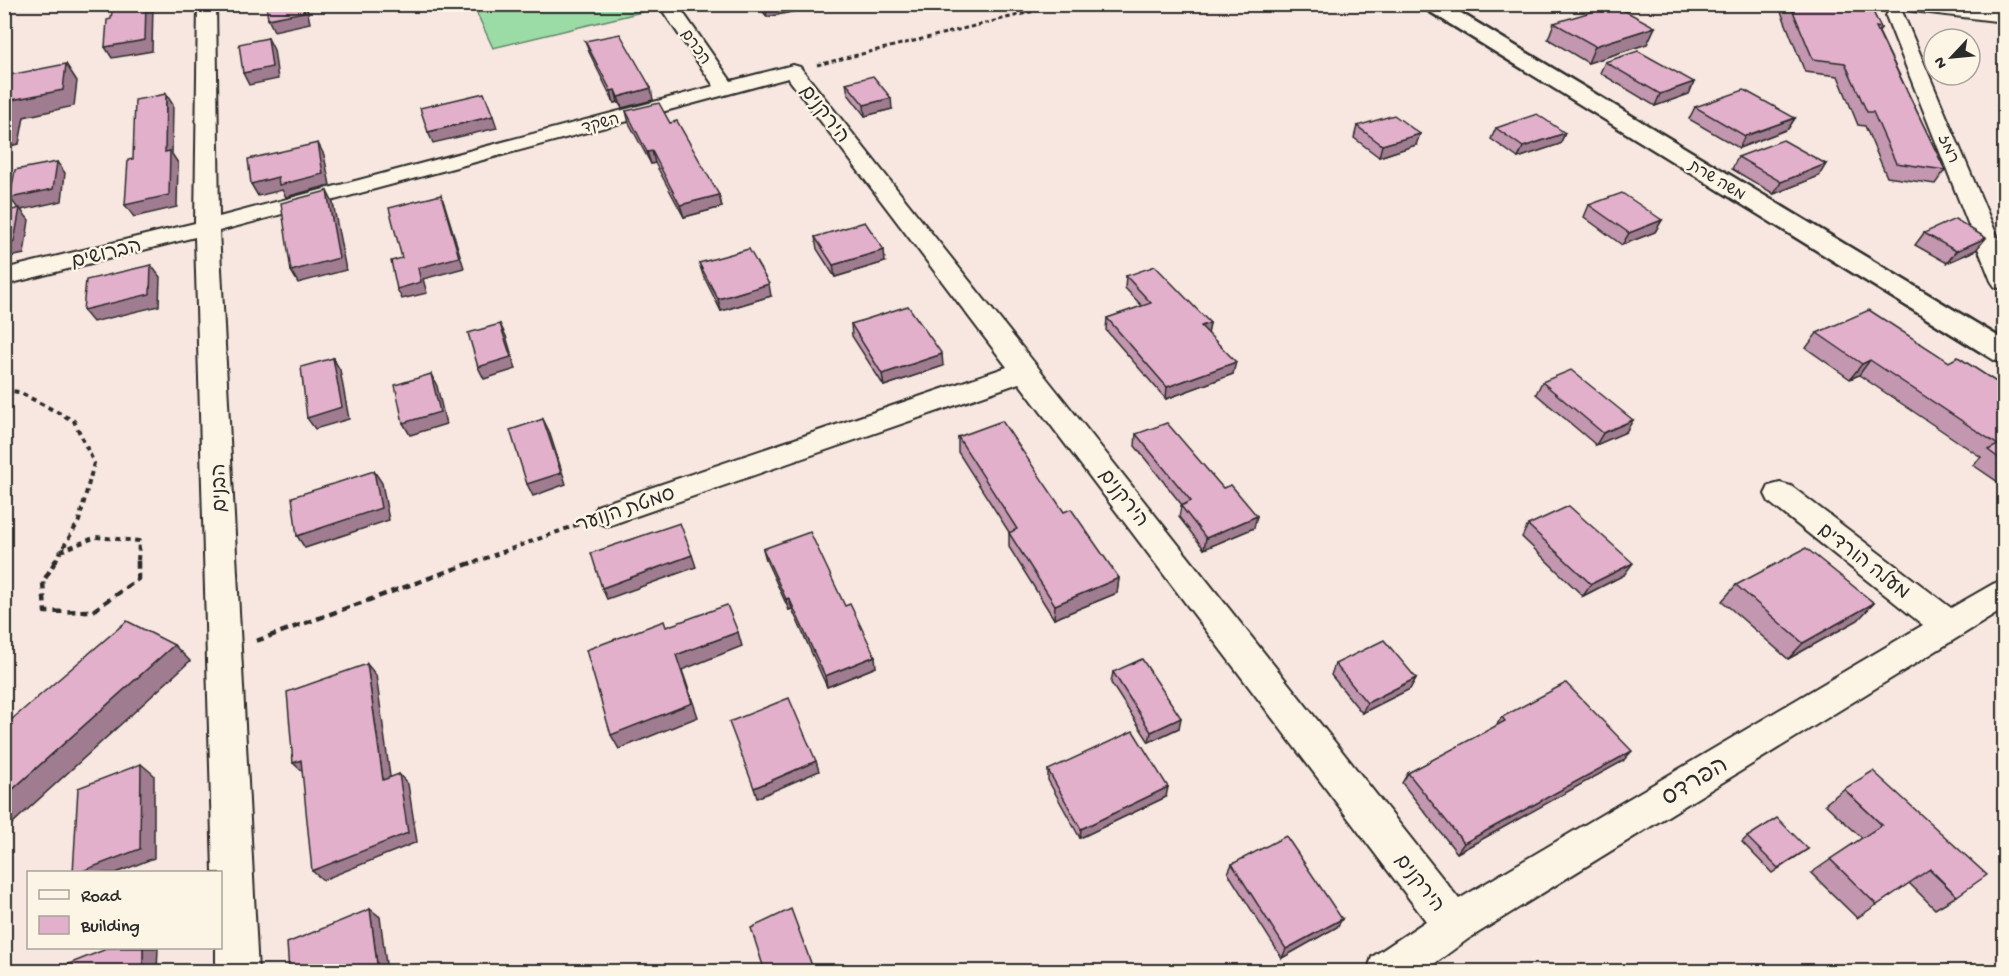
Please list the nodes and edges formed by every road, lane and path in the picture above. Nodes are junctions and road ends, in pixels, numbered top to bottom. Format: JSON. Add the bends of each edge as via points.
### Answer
{"nodes":[{"id":1,"x":207,"y":4,"type":"edge"},
{"id":2,"x":668,"y":4,"type":"edge"},
{"id":3,"x":1063,"y":4,"type":"edge"},
{"id":4,"x":1431,"y":4,"type":"edge"},
{"id":5,"x":1898,"y":9,"type":"edge"},
{"id":6,"x":2004,"y":16,"type":"edge"},
{"id":7,"x":793,"y":71,"type":"junction"},
{"id":8,"x":726,"y":88,"type":"junction"},
{"id":9,"x":207,"y":227,"type":"junction"},
{"id":10,"x":4,"y":277,"type":"edge"},
{"id":11,"x":2004,"y":281,"type":"edge"},
{"id":12,"x":2004,"y":353,"type":"edge"},
{"id":13,"x":1027,"y":370,"type":"junction"},
{"id":14,"x":4,"y":390,"type":"edge"},
{"id":15,"x":1780,"y":495,"type":"dead end"},
{"id":16,"x":608,"y":514,"type":"joint"},
{"id":17,"x":61,"y":551,"type":"junction"},
{"id":18,"x":2004,"y":593,"type":"edge"},
{"id":19,"x":1949,"y":626,"type":"junction"},
{"id":20,"x":224,"y":652,"type":"junction"},
{"id":21,"x":1454,"y":925,"type":"junction"},
{"id":22,"x":237,"y":972,"type":"edge"},
{"id":23,"x":1387,"y":972,"type":"edge"}],
"edges":[{"from":1,"to":9,"type":"street","name":"הבנים"},
{"from":2,"to":8,"type":"street","name":"הכרם"},
{"from":3,"to":7,"type":"path"},
{"from":4,"to":12,"type":"street","name":"משה שרת"},
{"from":5,"to":6,"type":"street"},
{"from":5,"to":11,"type":"street","name":"רמז"},
{"from":7,"to":8,"type":"street","name":"השקד"},
{"from":7,"to":13,"type":"street","name":"הירקנים"},
{"from":8,"to":9,"type":"street","name":"השקד"},
{"from":9,"to":10,"type":"street","name":"הברושים"},
{"from":9,"to":20,"type":"street","name":"הבנים"},
{"from":13,"to":16,"type":"street","name":"סמטת הנוער"},
{"from":13,"to":21,"type":"street","name":"הירקנים"},
{"from":14,"to":17,"type":"path","via":[[19,392],[74,421],[94,463],[79,521]]},
{"from":15,"to":19,"type":"street","name":"מעלה הורדים"},
{"from":16,"to":20,"type":"path","name":"סמטת הנוער"},
{"from":17,"to":17,"type":"path","via":[[43,582],[45,612],[93,611],[138,579],[139,541],[96,537]]},
{"from":18,"to":19,"type":"street","name":"הפרדס"},
{"from":19,"to":21,"type":"street","name":"הפרדס"},
{"from":20,"to":22,"type":"street","name":"הבנים"},
{"from":21,"to":23,"type":"street","name":"הפרדס"}]}
